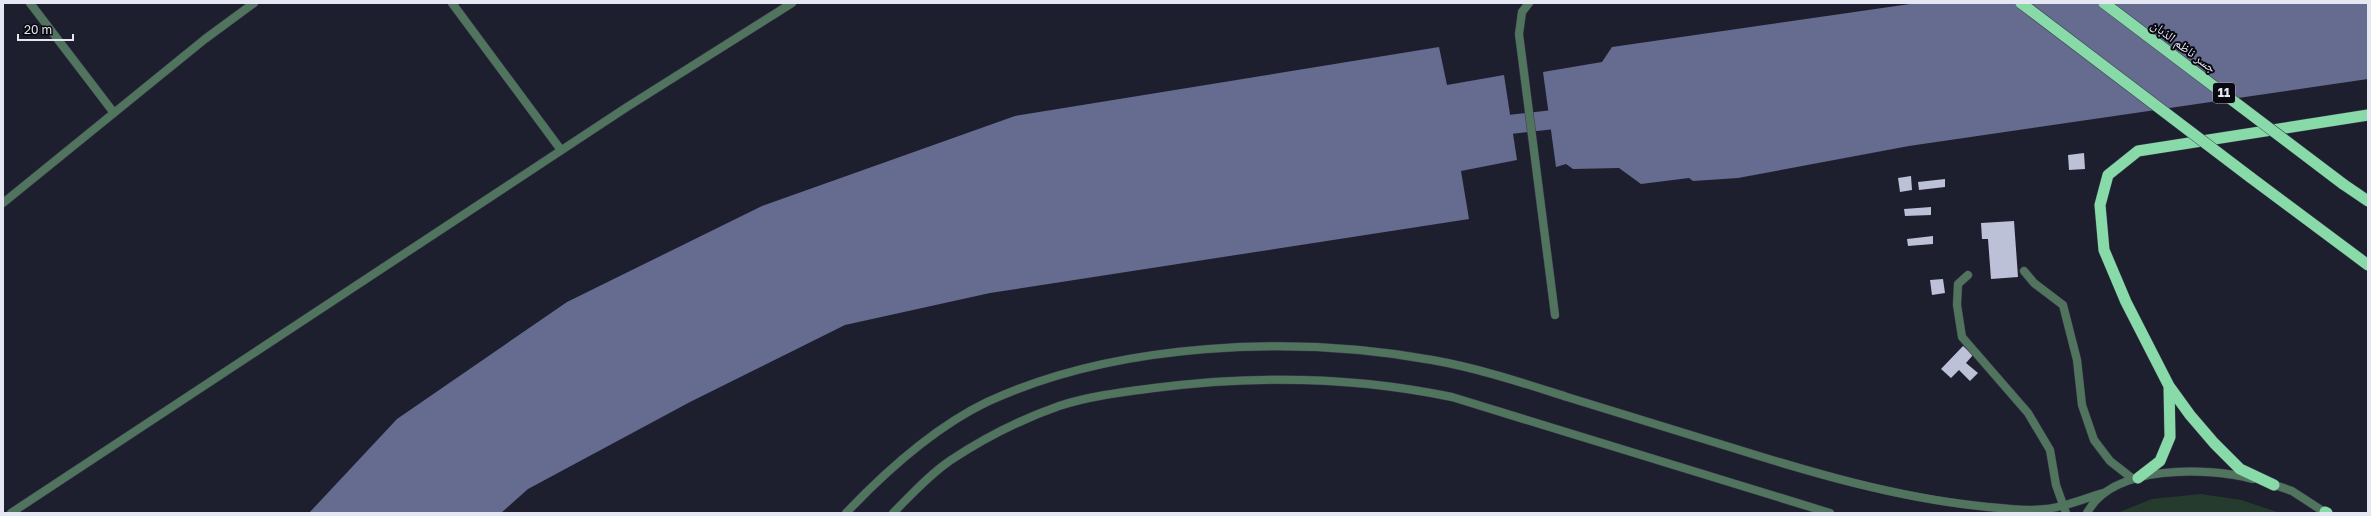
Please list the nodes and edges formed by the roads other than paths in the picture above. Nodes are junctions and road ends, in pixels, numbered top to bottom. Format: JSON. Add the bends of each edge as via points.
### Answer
{"nodes":[{"id":1,"x":30,"y":3,"type":"edge"},
{"id":2,"x":254,"y":3,"type":"edge"},
{"id":3,"x":452,"y":3,"type":"edge"},
{"id":4,"x":792,"y":3,"type":"edge"},
{"id":5,"x":1529,"y":3,"type":"edge"},
{"id":6,"x":2021,"y":3,"type":"edge"},
{"id":7,"x":2104,"y":3,"type":"edge"},
{"id":8,"x":114,"y":113,"type":"junction"},
{"id":9,"x":2368,"y":115,"type":"edge"},
{"id":10,"x":561,"y":150,"type":"junction"},
{"id":11,"x":2368,"y":200,"type":"edge"},
{"id":12,"x":3,"y":203,"type":"edge"},
{"id":13,"x":2368,"y":265,"type":"edge"},
{"id":14,"x":2024,"y":271,"type":"dead end"},
{"id":15,"x":1968,"y":275,"type":"dead end"},
{"id":16,"x":1555,"y":315,"type":"dead end"},
{"id":17,"x":2169,"y":386,"type":"junction"},
{"id":18,"x":2136,"y":478,"type":"junction"},
{"id":19,"x":2274,"y":485,"type":"junction"},
{"id":20,"x":2103,"y":493,"type":"junction"},
{"id":21,"x":2063,"y":504,"type":"junction"},
{"id":22,"x":11,"y":513,"type":"edge"},
{"id":23,"x":846,"y":513,"type":"edge"},
{"id":24,"x":893,"y":513,"type":"edge"},
{"id":25,"x":1830,"y":513,"type":"edge"},
{"id":26,"x":2066,"y":513,"type":"edge"},
{"id":27,"x":2087,"y":513,"type":"edge"},
{"id":28,"x":2326,"y":513,"type":"edge"}],
"edges":[{"from":1,"to":8,"type":"street"},
{"from":2,"to":8,"type":"street"},
{"from":3,"to":10,"type":"street"},
{"from":4,"to":10,"type":"street"},
{"from":5,"to":16,"type":"street","via":[[1522,12],[1519,34]]},
{"from":6,"to":13,"type":"highway","bridge":true},
{"from":7,"to":11,"type":"highway","name":"جسر ناظم الذبان","number":"11","bridge":true,"via":[[2343,184]]},
{"from":8,"to":12,"type":"street"},
{"from":9,"to":17,"type":"highway","via":[[2138,151],[2108,175],[2100,206],[2104,250],[2126,302]]},
{"from":10,"to":22,"type":"street"},
{"from":14,"to":18,"type":"street","via":[[2034,283],[2063,305],[2077,360],[2082,404],[2094,440],[2110,461]]},
{"from":15,"to":21,"type":"street","via":[[1958,284],[1957,305],[1962,337],[2028,413],[2050,450],[2056,486]]},
{"from":17,"to":18,"type":"highway","via":[[2170,437],[2160,461]]},
{"from":17,"to":19,"type":"highway","via":[[2200,427],[2240,469]]},
{"from":18,"to":19,"type":"street","via":[[2179,473],[2220,473]]},
{"from":18,"to":20,"type":"street","via":[[2122,482]]},
{"from":19,"to":28,"type":"street","via":[[2292,491]]},
{"from":20,"to":21,"type":"street"},
{"from":20,"to":27,"type":"street"},
{"from":21,"to":23,"type":"street","via":[[2046,509],[1938,501],[1826,475],[1506,378],[1435,360],[1365,350],[1304,346],[1174,353],[1106,364],[1045,380],[985,403],[923,442],[869,489]]},
{"from":21,"to":26,"type":"street"},
{"from":24,"to":25,"type":"street","via":[[950,461],[1004,430],[1060,406],[1125,392],[1248,378],[1309,378],[1404,387],[1452,397]]}]}
